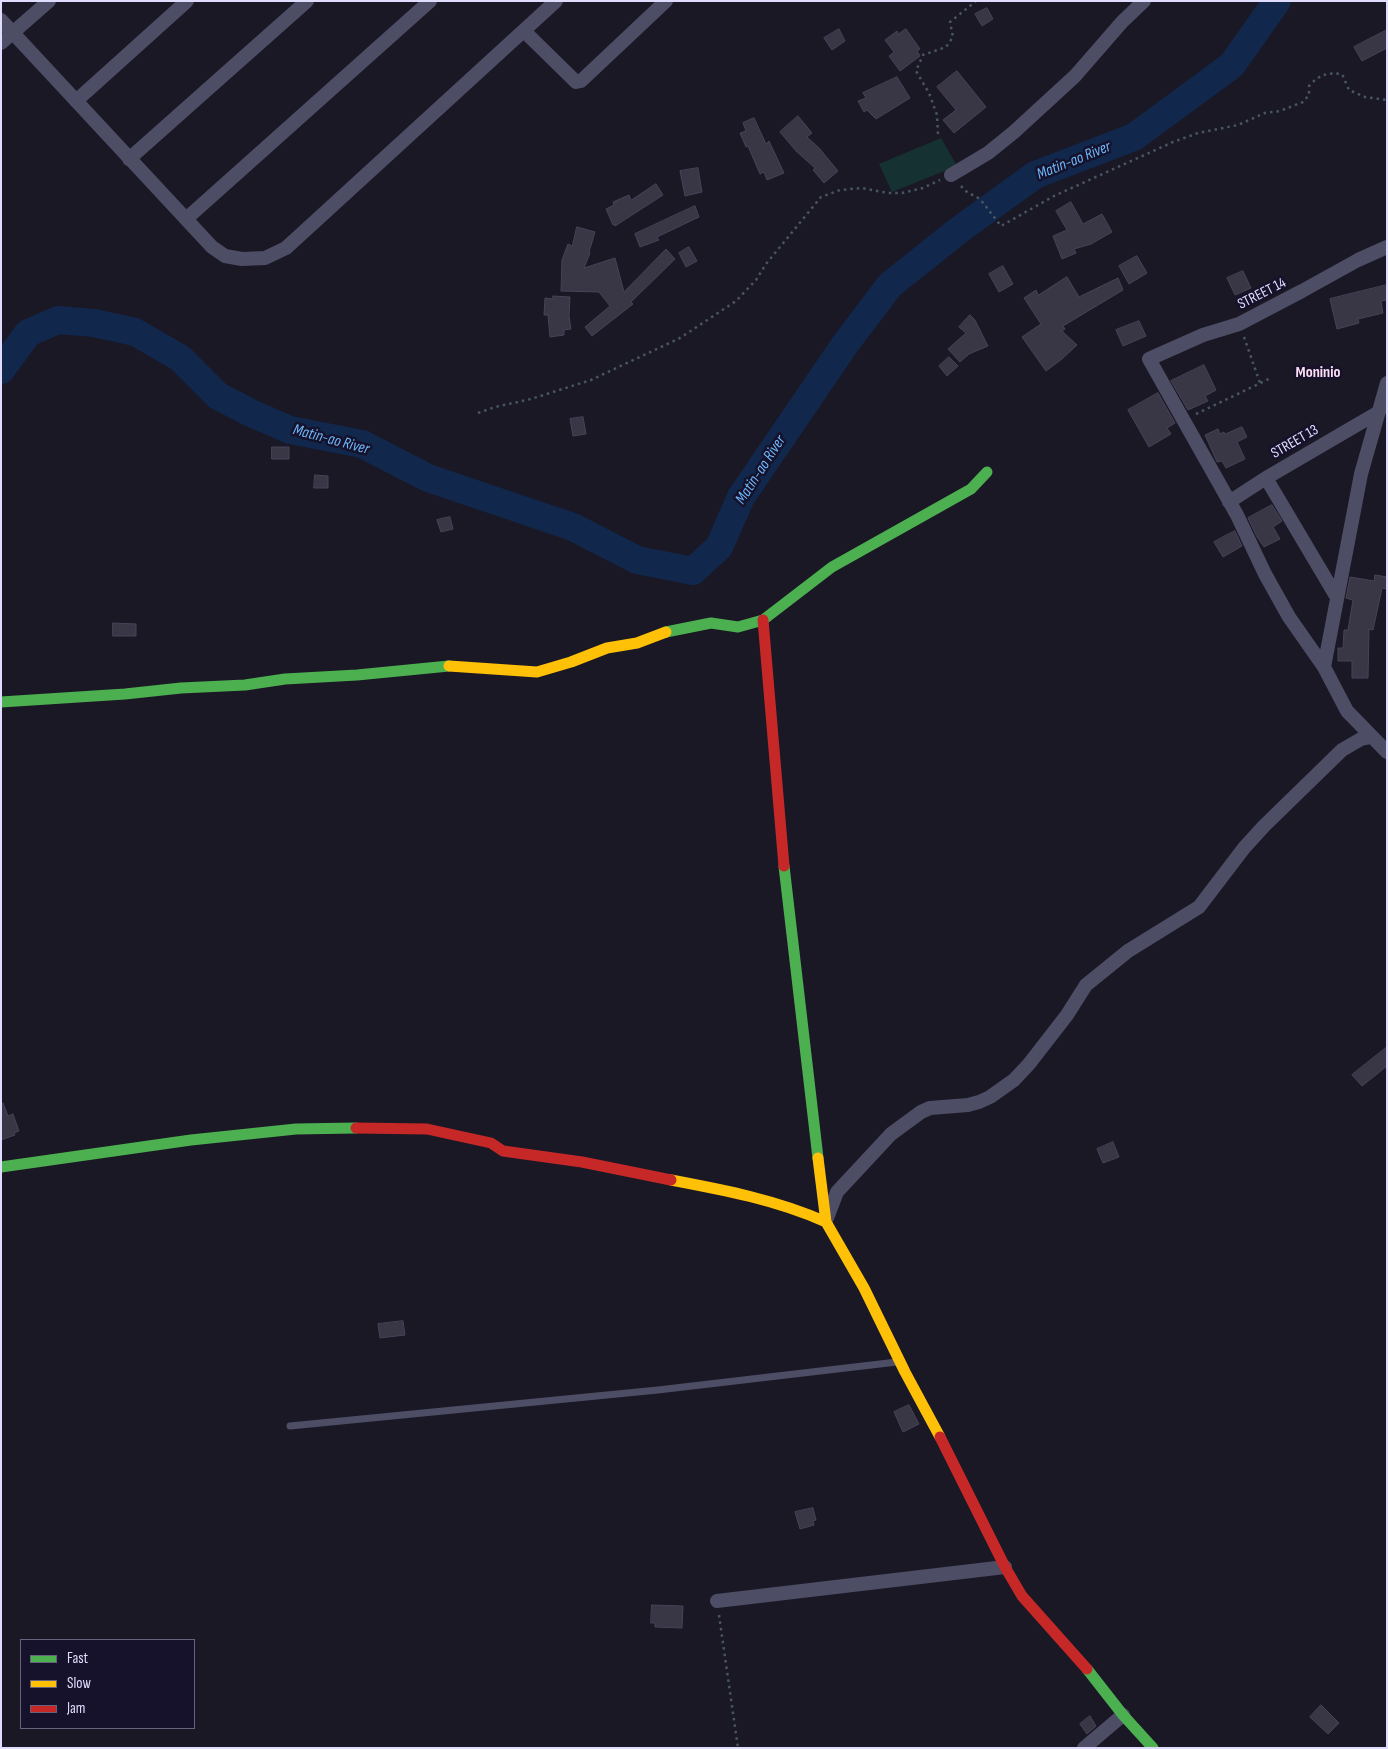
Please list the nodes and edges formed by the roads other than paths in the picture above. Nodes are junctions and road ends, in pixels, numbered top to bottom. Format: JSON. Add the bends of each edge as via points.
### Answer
{"nodes":[{"id":1,"x":49,"y":1,"type":"edge"},
{"id":2,"x":188,"y":1,"type":"edge"},
{"id":3,"x":307,"y":1,"type":"edge"},
{"id":4,"x":430,"y":1,"type":"edge"},
{"id":5,"x":556,"y":1,"type":"edge"},
{"id":6,"x":666,"y":1,"type":"edge"},
{"id":7,"x":1144,"y":1,"type":"edge"},
{"id":8,"x":1,"y":20,"type":"edge"},
{"id":9,"x":524,"y":31,"type":"junction"},
{"id":10,"x":13,"y":33,"type":"junction"},
{"id":11,"x":1,"y":43,"type":"edge"},
{"id":12,"x":76,"y":101,"type":"junction"},
{"id":13,"x":129,"y":159,"type":"junction"},
{"id":14,"x":951,"y":175,"type":"road end"},
{"id":15,"x":186,"y":219,"type":"junction"},
{"id":16,"x":1387,"y":247,"type":"edge"},
{"id":17,"x":1387,"y":383,"type":"edge"},
{"id":18,"x":1379,"y":412,"type":"junction"},
{"id":19,"x":987,"y":472,"type":"dead end"},
{"id":20,"x":1266,"y":478,"type":"junction"},
{"id":21,"x":1229,"y":502,"type":"junction"},
{"id":22,"x":1336,"y":596,"type":"junction"},
{"id":23,"x":763,"y":620,"type":"junction"},
{"id":24,"x":1324,"y":667,"type":"junction"},
{"id":25,"x":1,"y":702,"type":"edge"},
{"id":26,"x":1372,"y":737,"type":"junction"},
{"id":27,"x":1387,"y":752,"type":"edge"},
{"id":28,"x":1,"y":1167,"type":"edge"},
{"id":29,"x":826,"y":1222,"type":"junction"},
{"id":30,"x":900,"y":1362,"type":"junction"},
{"id":31,"x":290,"y":1426,"type":"dead end"},
{"id":32,"x":1005,"y":1567,"type":"junction"},
{"id":33,"x":717,"y":1601,"type":"road end"},
{"id":34,"x":1124,"y":1715,"type":"junction"},
{"id":35,"x":1084,"y":1748,"type":"edge"},
{"id":36,"x":1153,"y":1748,"type":"edge"}],
"edges":[{"from":1,"to":10,"type":"street"},
{"from":2,"to":12,"type":"street"},
{"from":3,"to":13,"type":"street"},
{"from":4,"to":15,"type":"street"},
{"from":5,"to":9,"type":"street"},
{"from":6,"to":9,"type":"street","via":[[576,82]]},
{"from":7,"to":14,"type":"street","via":[[1075,76],[1014,132],[988,153]]},
{"from":8,"to":10,"type":"street"},
{"from":9,"to":15,"type":"street","via":[[286,248],[265,258],[225,256]]},
{"from":10,"to":11,"type":"street"},
{"from":10,"to":12,"type":"street"},
{"from":12,"to":13,"type":"street"},
{"from":13,"to":15,"type":"street"},
{"from":16,"to":21,"type":"street","name":"STREET 14","via":[[1239,324],[1203,335],[1148,359]]},
{"from":17,"to":18,"type":"street"},
{"from":18,"to":20,"type":"street","name":"STREET 13"},
{"from":18,"to":22,"type":"street","via":[[1361,474]]},
{"from":19,"to":23,"type":"street","via":[[971,489],[832,567]]},
{"from":20,"to":21,"type":"street","name":"STREET 13"},
{"from":20,"to":22,"type":"street"},
{"from":21,"to":24,"type":"street","via":[[1280,601]]},
{"from":22,"to":24,"type":"street"},
{"from":23,"to":25,"type":"street","via":[[738,627],[711,623],[659,634],[537,672],[432,667],[245,685]]},
{"from":23,"to":29,"type":"street","via":[[788,907]]},
{"from":24,"to":26,"type":"street","via":[[1348,711]]},
{"from":26,"to":27,"type":"street"},
{"from":26,"to":29,"type":"street","via":[[1361,738],[1342,750],[1264,826],[1199,907],[1128,951],[1086,985],[1067,1015],[1014,1080],[979,1102],[930,1108],[890,1134],[837,1192]]},
{"from":28,"to":29,"type":"street","via":[[296,1128],[427,1129],[491,1143],[503,1151],[582,1162],[728,1191],[800,1210]]},
{"from":29,"to":30,"type":"street","via":[[864,1288]]},
{"from":30,"to":31,"type":"lane","via":[[658,1390]]},
{"from":30,"to":32,"type":"street"},
{"from":32,"to":33,"type":"street"},
{"from":32,"to":34,"type":"street","via":[[1022,1596]]},
{"from":34,"to":35,"type":"street"},
{"from":34,"to":36,"type":"street"}]}
